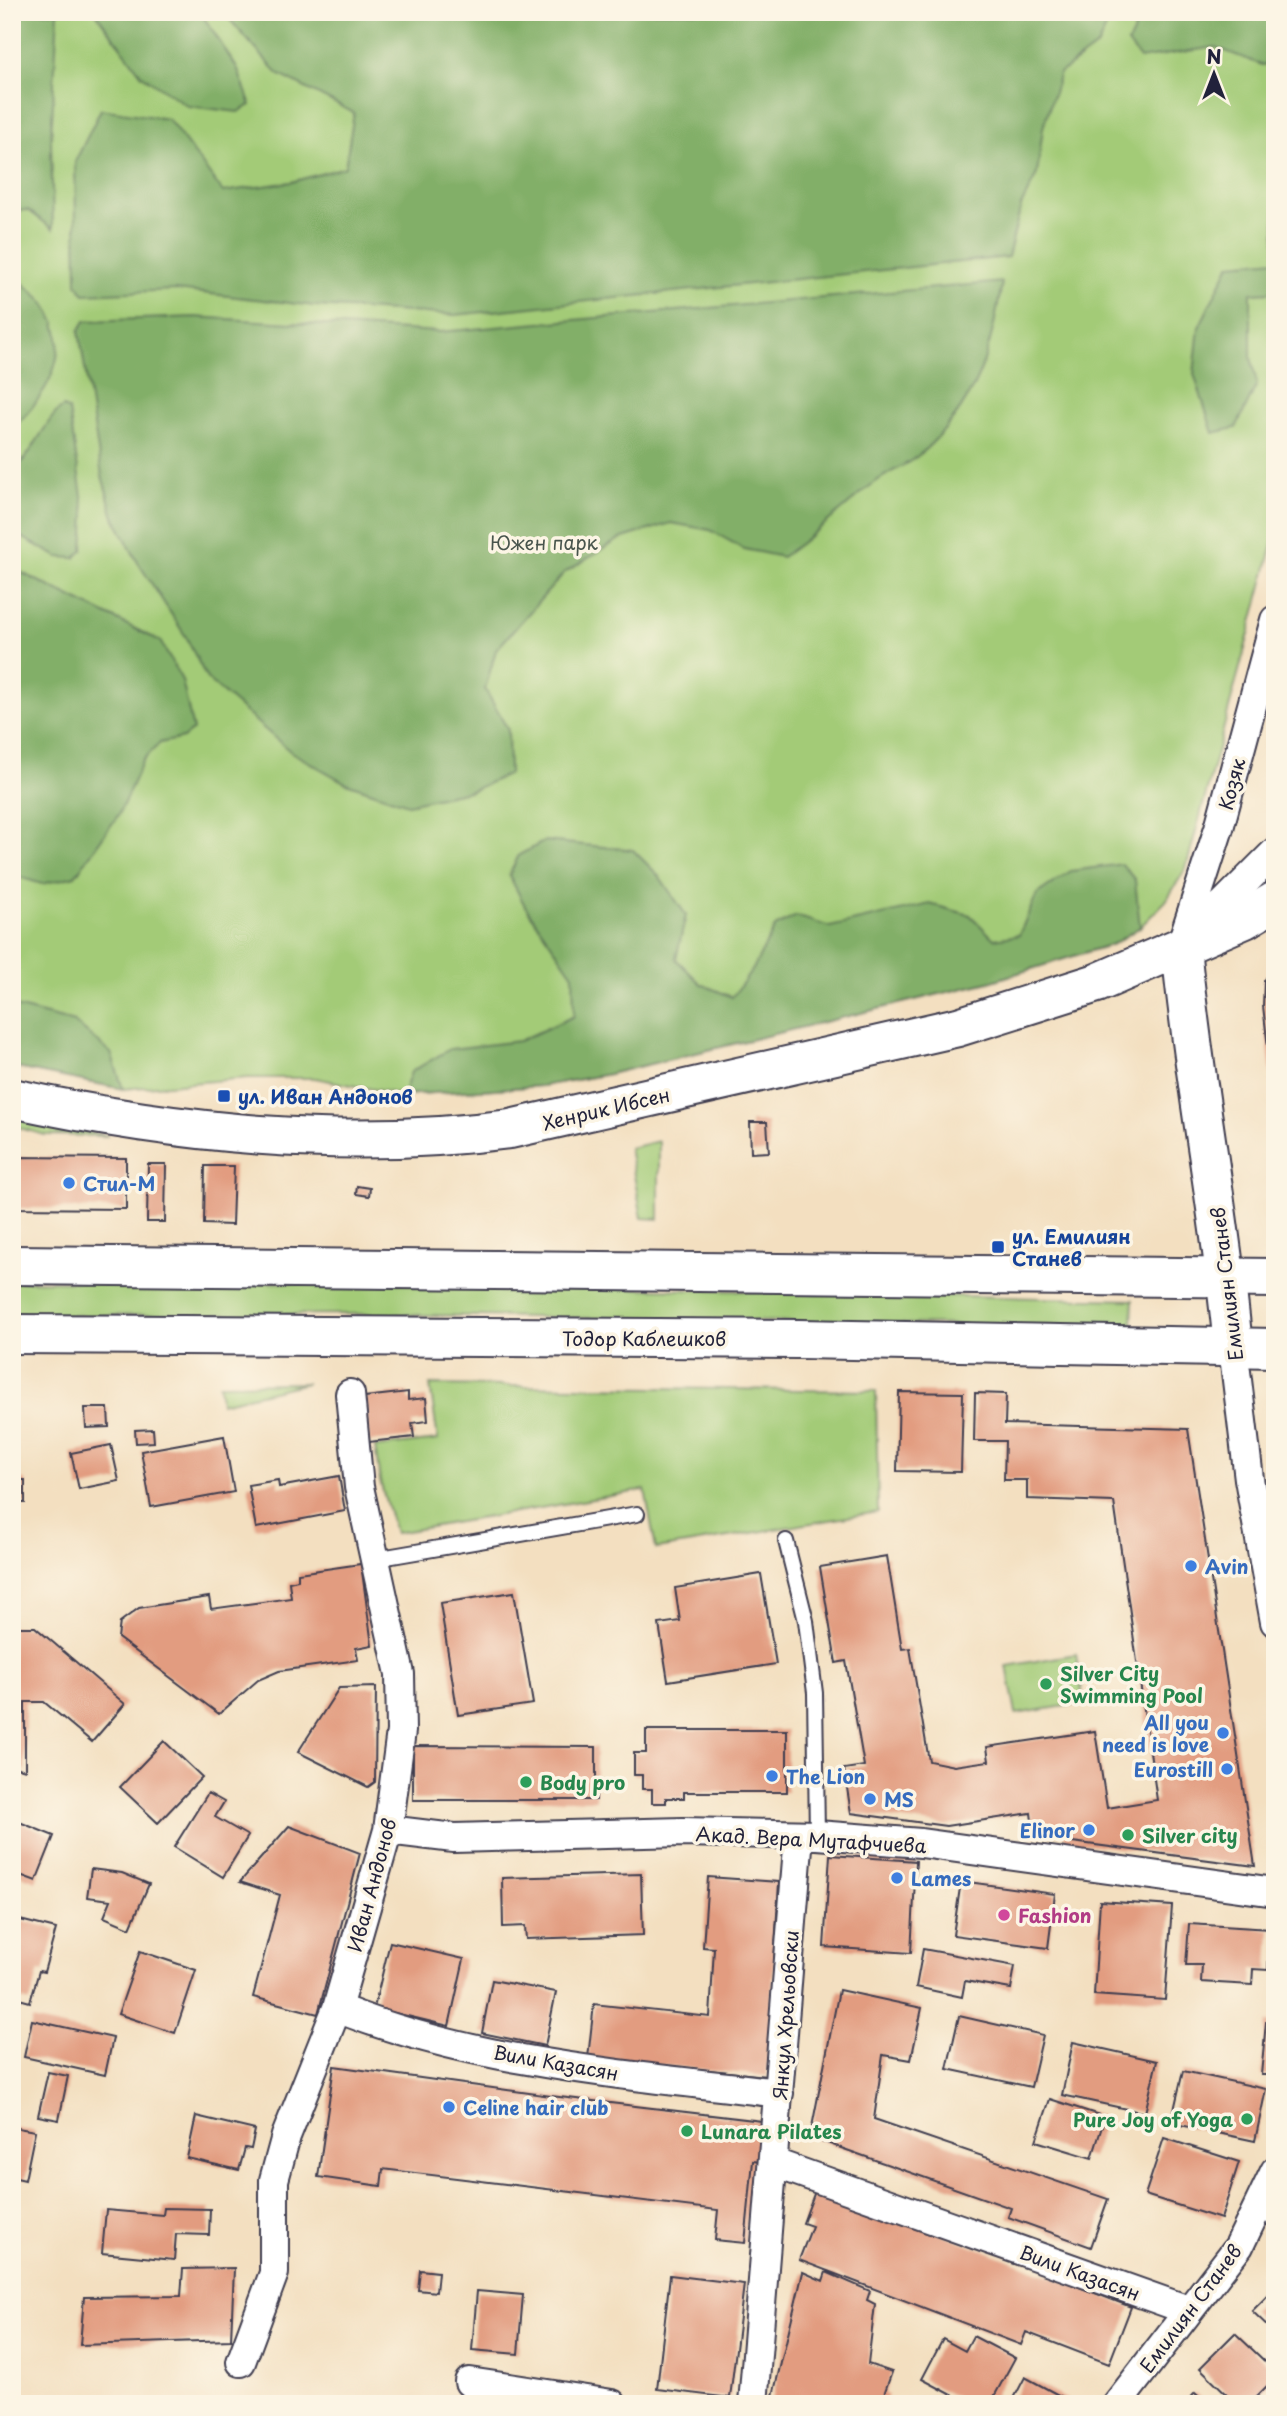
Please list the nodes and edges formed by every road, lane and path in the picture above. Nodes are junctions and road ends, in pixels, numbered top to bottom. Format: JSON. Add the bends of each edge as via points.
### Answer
{"nodes":[{"id":1,"x":1275,"y":620,"type":"edge"},
{"id":2,"x":1275,"y":852,"type":"edge"},
{"id":3,"x":1275,"y":901,"type":"edge"},
{"id":4,"x":1181,"y":946,"type":"junction"},
{"id":5,"x":12,"y":1098,"type":"edge"},
{"id":6,"x":12,"y":1265,"type":"edge"},
{"id":7,"x":1227,"y":1276,"type":"junction"},
{"id":8,"x":1275,"y":1278,"type":"edge"},
{"id":9,"x":12,"y":1334,"type":"edge"},
{"id":10,"x":1233,"y":1347,"type":"junction"},
{"id":11,"x":1275,"y":1348,"type":"edge"},
{"id":12,"x":350,"y":1394,"type":"dead end"},
{"id":13,"x":1262,"y":1484,"type":"edge"},
{"id":14,"x":637,"y":1514,"type":"dead end"},
{"id":15,"x":786,"y":1541,"type":"dead end"},
{"id":16,"x":375,"y":1559,"type":"junction"},
{"id":17,"x":1275,"y":1622,"type":"edge"},
{"id":18,"x":388,"y":1830,"type":"junction"},
{"id":19,"x":808,"y":1835,"type":"junction"},
{"id":20,"x":1275,"y":1892,"type":"edge"},
{"id":21,"x":337,"y":2008,"type":"junction"},
{"id":22,"x":779,"y":2092,"type":"junction"},
{"id":23,"x":774,"y":2163,"type":"junction"},
{"id":24,"x":1275,"y":2171,"type":"edge"},
{"id":25,"x":1267,"y":2213,"type":"edge"},
{"id":26,"x":1188,"y":2310,"type":"junction"},
{"id":27,"x":241,"y":2362,"type":"dead end"},
{"id":28,"x":470,"y":2382,"type":"dead end"},
{"id":29,"x":612,"y":2404,"type":"edge"},
{"id":30,"x":753,"y":2404,"type":"edge"},
{"id":31,"x":1118,"y":2404,"type":"edge"}],
"edges":[{"from":1,"to":4,"type":"street","name":"Козяк","via":[[1219,828]]},
{"from":2,"to":4,"type":"street","name":"Хенрик Ибсен"},
{"from":3,"to":4,"type":"main road","name":"Хенрик Ибсен"},
{"from":4,"to":5,"type":"main road","name":"Хенрик Ибсен","via":[[1097,983],[958,1027],[611,1108],[473,1134],[389,1140],[184,1129]]},
{"from":4,"to":7,"type":"main road","name":"Емилиян Станев"},
{"from":6,"to":7,"type":"main road"},
{"from":7,"to":8,"type":"main road"},
{"from":7,"to":10,"type":"main road","name":"Емилиян Станев"},
{"from":9,"to":10,"type":"main road","name":"Тодор Каблешков"},
{"from":10,"to":11,"type":"main road","name":"Тодор Каблешков"},
{"from":10,"to":13,"type":"street","name":"Емилиян Станев"},
{"from":12,"to":16,"type":"street","name":"Иван Андонов","via":[[359,1488]]},
{"from":13,"to":17,"type":"street","name":"Емилиян Станев"},
{"from":14,"to":16,"type":"lane"},
{"from":15,"to":19,"type":"lane","name":"Янкул Хрельовски","via":[[806,1621],[815,1693]]},
{"from":16,"to":18,"type":"street","name":"Иван Андонов","via":[[401,1674],[401,1731]]},
{"from":18,"to":19,"type":"street","name":"Акад. Вера Мутафчиева","via":[[454,1838],[683,1832]]},
{"from":18,"to":21,"type":"street","name":"Иван Андонов"},
{"from":19,"to":20,"type":"street","name":"Акад. Вера Мутафчиева","via":[[921,1843]]},
{"from":19,"to":22,"type":"street","name":"Янкул Хрельовски"},
{"from":21,"to":22,"type":"street","name":"Вили Казасян","via":[[385,2027],[567,2067]]},
{"from":21,"to":27,"type":"street","name":"Иван Андонов","via":[[286,2136],[274,2180],[274,2273]]},
{"from":22,"to":23,"type":"street","name":"Янкул Хрельовски"},
{"from":23,"to":26,"type":"street","name":"Вили Казасян"},
{"from":23,"to":30,"type":"street","name":"Янкул Хрельовски"},
{"from":24,"to":25,"type":"street","name":"Емилиян Станев"},
{"from":25,"to":26,"type":"street","name":"Емилиян Станев"},
{"from":26,"to":31,"type":"street","name":"Емилиян Станев"},
{"from":28,"to":29,"type":"street"}]}
